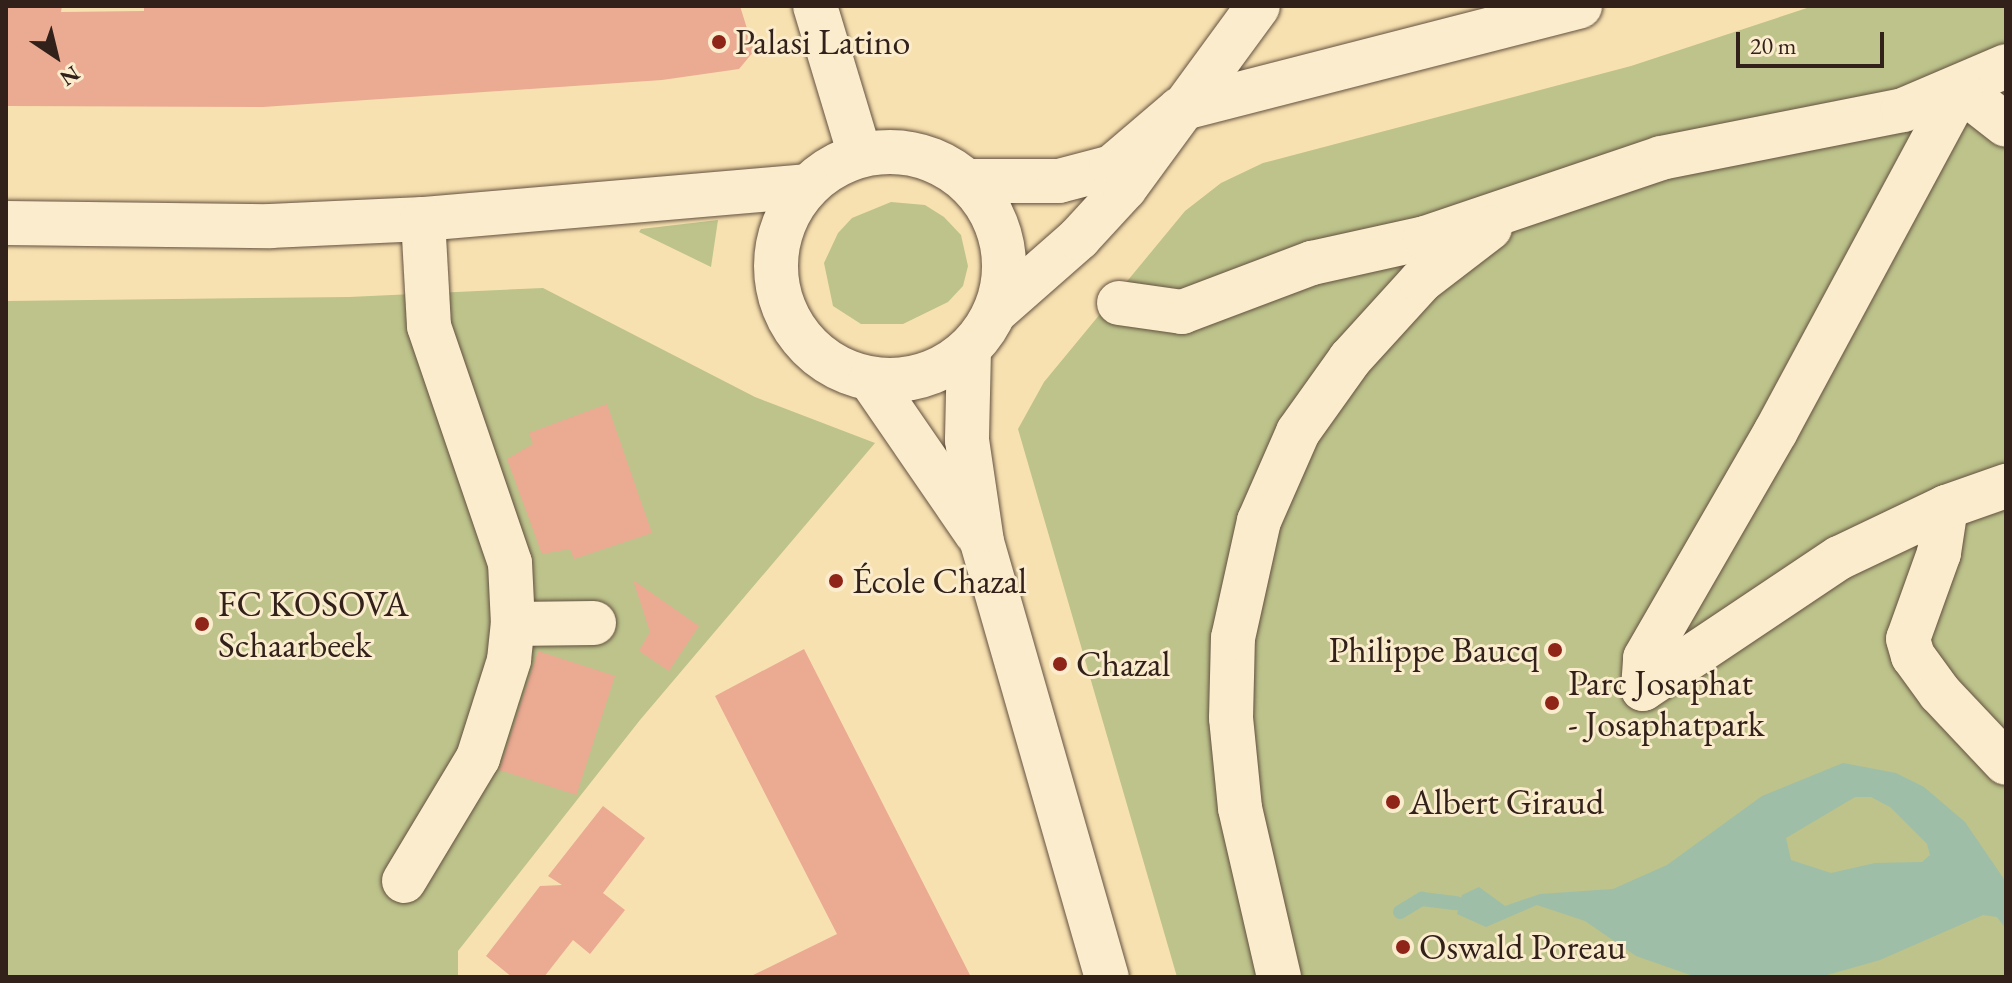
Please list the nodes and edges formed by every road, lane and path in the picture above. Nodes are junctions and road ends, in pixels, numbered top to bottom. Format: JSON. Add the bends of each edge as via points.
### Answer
{"nodes":[{"id":1,"x":815,"y":6,"type":"edge"},
{"id":2,"x":1258,"y":6,"type":"edge"},
{"id":3,"x":1580,"y":6,"type":"edge"},
{"id":4,"x":2006,"y":66,"type":"edge"},
{"id":5,"x":1960,"y":89,"type":"junction"},
{"id":6,"x":1180,"y":109,"type":"junction"},
{"id":7,"x":2006,"y":125,"type":"edge"},
{"id":8,"x":860,"y":155,"type":"junction"},
{"id":9,"x":968,"y":181,"type":"junction"},
{"id":10,"x":808,"y":186,"type":"junction"},
{"id":11,"x":1518,"y":207,"type":"junction"},
{"id":12,"x":423,"y":219,"type":"junction"},
{"id":13,"x":6,"y":223,"type":"edge"},
{"id":14,"x":1119,"y":303,"type":"dead end"},
{"id":15,"x":996,"y":311,"type":"junction"},
{"id":16,"x":969,"y":350,"type":"junction"},
{"id":17,"x":871,"y":380,"type":"junction"},
{"id":18,"x":2006,"y":486,"type":"edge"},
{"id":19,"x":1946,"y":507,"type":"junction"},
{"id":20,"x":982,"y":542,"type":"junction"},
{"id":21,"x":594,"y":623,"type":"dead end"},
{"id":22,"x":513,"y":624,"type":"junction"},
{"id":23,"x":2006,"y":763,"type":"edge"},
{"id":24,"x":404,"y":881,"type":"dead end"},
{"id":25,"x":1107,"y":977,"type":"edge"},
{"id":26,"x":1279,"y":977,"type":"edge"}],
"edges":[{"from":1,"to":8,"type":"street"},
{"from":2,"to":6,"type":"street"},
{"from":3,"to":6,"type":"street"},
{"from":4,"to":5,"type":"street"},
{"from":5,"to":7,"type":"street"},
{"from":5,"to":11,"type":"street","via":[[1903,110],[1661,158]]},
{"from":5,"to":19,"type":"street","via":[[1776,431],[1645,658],[1643,689],[1839,558]]},
{"from":6,"to":9,"type":"street","via":[[1112,167],[1059,181]]},
{"from":6,"to":15,"type":"street","via":[[1116,198]]},
{"from":8,"to":9,"type":"street","via":[[898,151],[936,160]]},
{"from":8,"to":10,"type":"street"},
{"from":9,"to":15,"type":"street","via":[[999,228],[1004,284]]},
{"from":10,"to":12,"type":"street"},
{"from":10,"to":17,"type":"street","via":[[784,220],[775,253],[777,288],[787,315],[823,360]]},
{"from":11,"to":14,"type":"street","via":[[1425,238],[1312,263],[1182,312]]},
{"from":11,"to":26,"type":"street","via":[[1421,281],[1350,359],[1298,432],[1259,521],[1233,638],[1231,718],[1240,808]]},
{"from":12,"to":13,"type":"street","via":[[270,226]]},
{"from":12,"to":22,"type":"street","via":[[429,326],[510,563]]},
{"from":15,"to":16,"type":"street"},
{"from":16,"to":17,"type":"street","via":[[940,370],[906,380]]},
{"from":16,"to":20,"type":"street","via":[[967,440]]},
{"from":17,"to":20,"type":"street"},
{"from":18,"to":19,"type":"street"},
{"from":19,"to":23,"type":"street","via":[[1939,553],[1908,639],[1913,656],[1940,693]]},
{"from":20,"to":25,"type":"street"},
{"from":21,"to":22,"type":"street"},
{"from":22,"to":24,"type":"street","via":[[509,660],[478,758]]}]}
